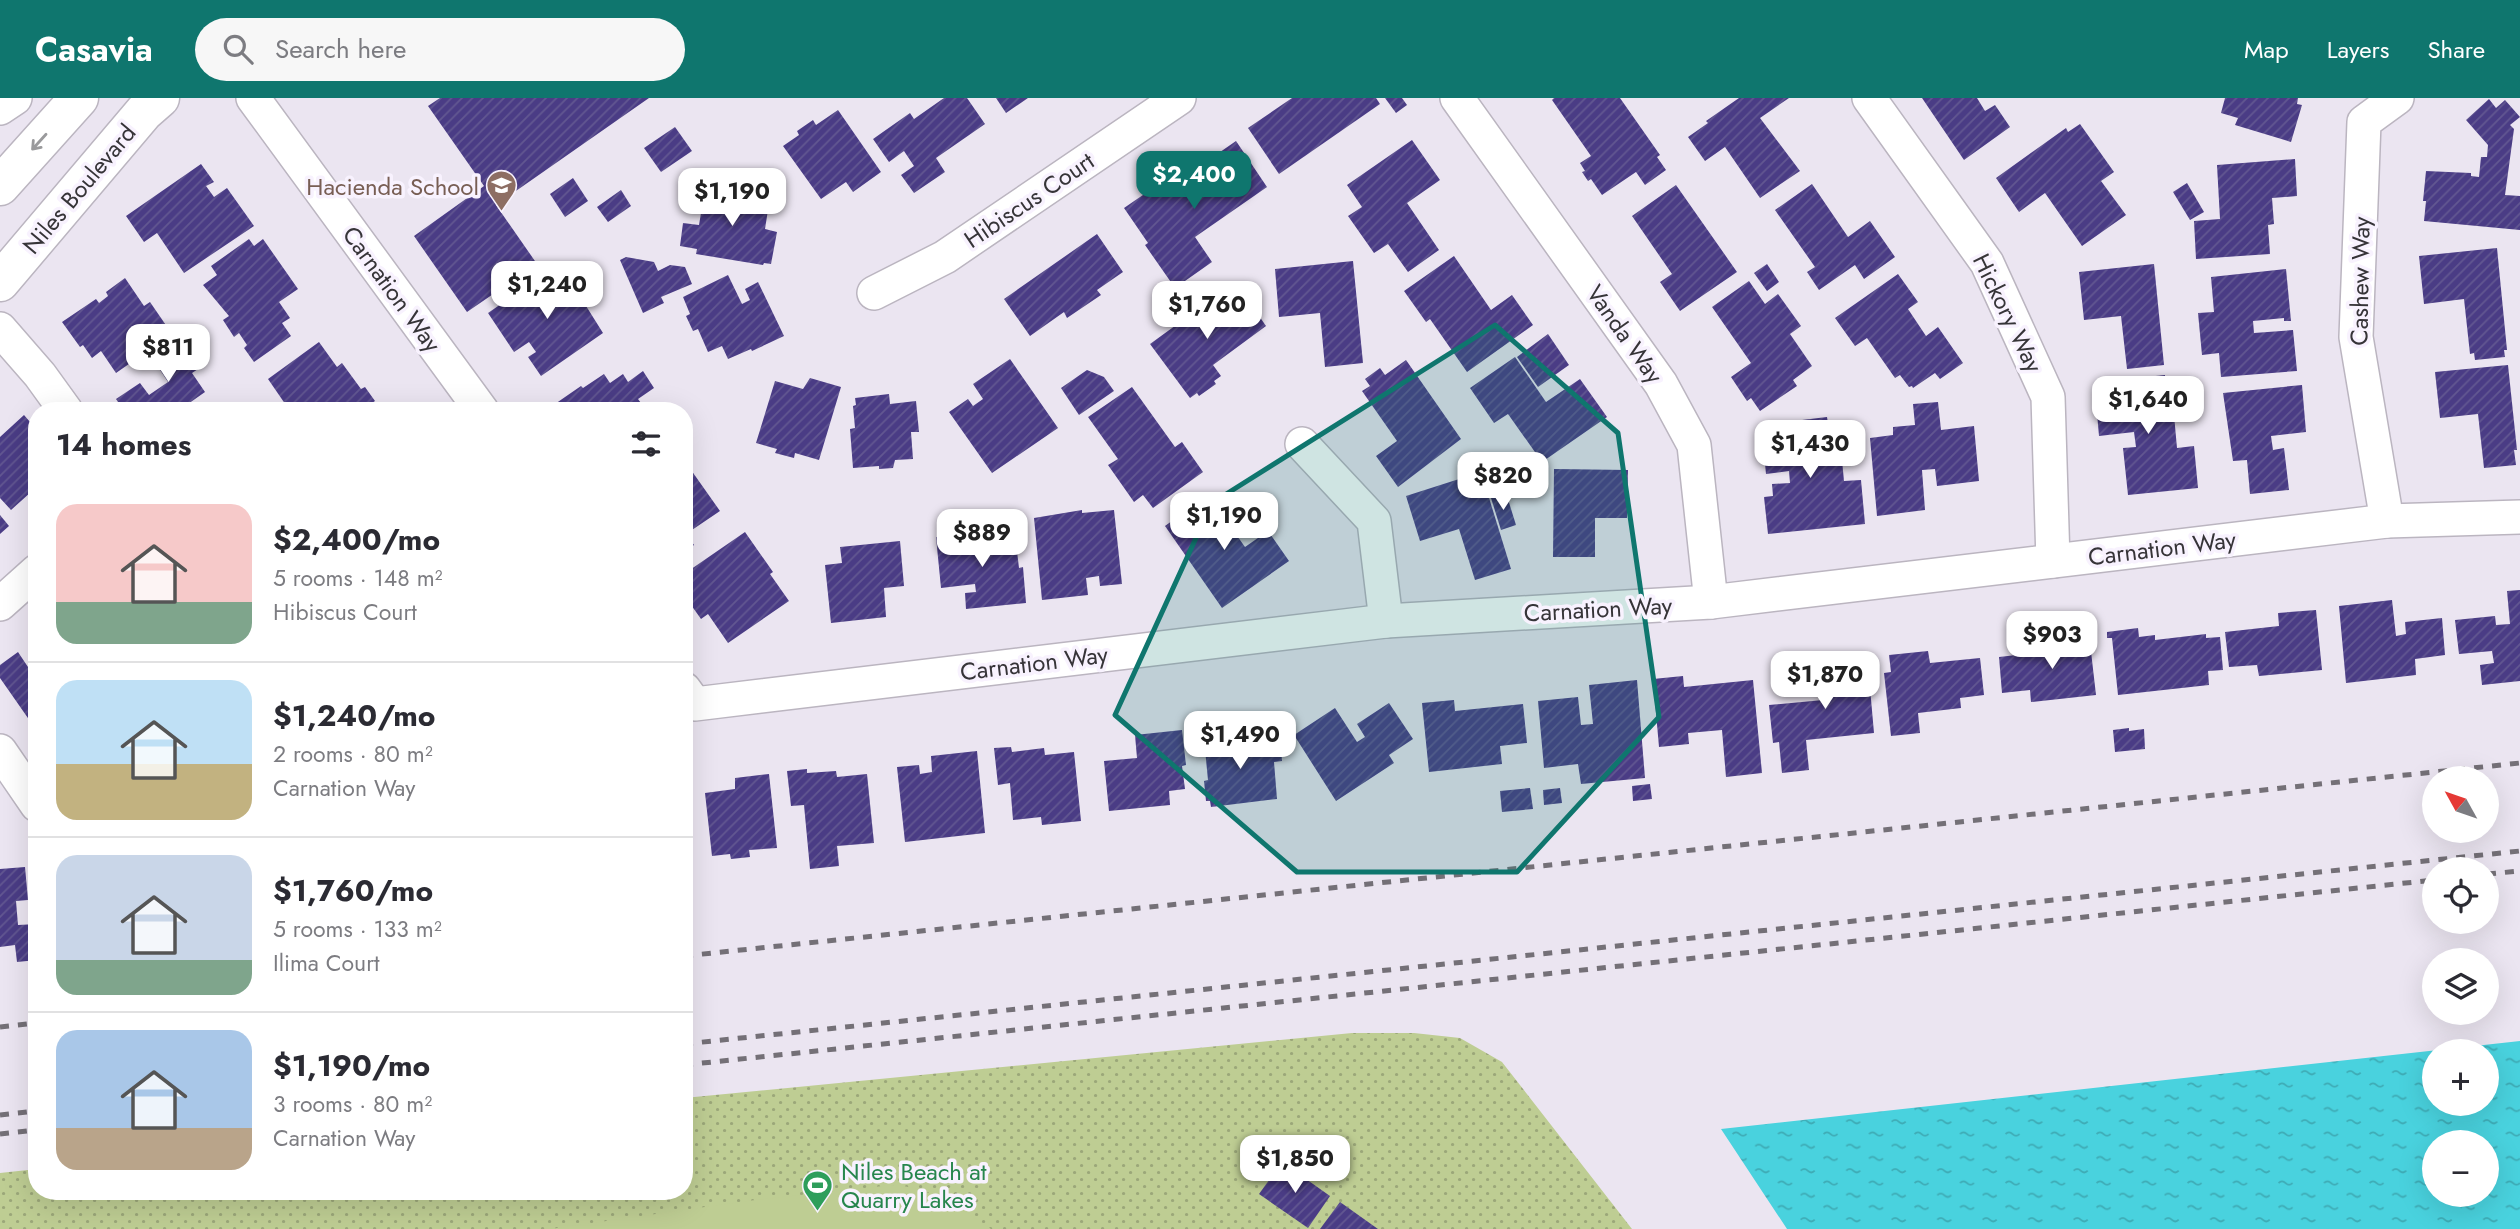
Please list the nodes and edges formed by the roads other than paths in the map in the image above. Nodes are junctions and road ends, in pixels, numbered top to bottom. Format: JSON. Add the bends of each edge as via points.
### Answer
{"nodes":[{"id":1,"x":15,"y":98,"type":"edge"},
{"id":2,"x":79,"y":98,"type":"edge"},
{"id":3,"x":160,"y":98,"type":"edge"},
{"id":4,"x":253,"y":98,"type":"edge"},
{"id":5,"x":1179,"y":98,"type":"edge"},
{"id":6,"x":1457,"y":98,"type":"edge"},
{"id":7,"x":1869,"y":98,"type":"edge"},
{"id":8,"x":2397,"y":98,"type":"edge"},
{"id":9,"x":0,"y":108,"type":"edge"},
{"id":10,"x":0,"y":186,"type":"edge"},
{"id":11,"x":0,"y":282,"type":"edge"},
{"id":12,"x":874,"y":293,"type":"dead end"},
{"id":13,"x":0,"y":329,"type":"edge"},
{"id":14,"x":60,"y":402,"type":"edge"},
{"id":15,"x":474,"y":402,"type":"edge"},
{"id":16,"x":1302,"y":444,"type":"dead end"},
{"id":17,"x":2520,"y":517,"type":"edge"},
{"id":18,"x":2387,"y":521,"type":"junction"},
{"id":19,"x":2053,"y":561,"type":"junction"},
{"id":20,"x":28,"y":579,"type":"edge"},
{"id":21,"x":1711,"y":602,"type":"junction"},
{"id":22,"x":0,"y":604,"type":"edge"},
{"id":23,"x":1387,"y":621,"type":"junction"},
{"id":24,"x":693,"y":701,"type":"edge"},
{"id":25,"x":0,"y":751,"type":"edge"},
{"id":26,"x":28,"y":792,"type":"edge"}],
"edges":[{"from":1,"to":9,"type":"street"},
{"from":2,"to":10,"type":"main road","one_way":true},
{"from":3,"to":11,"type":"main road","name":"Niles Boulevard"},
{"from":4,"to":15,"type":"street","name":"Carnation Way"},
{"from":5,"to":12,"type":"street","name":"Hibiscus Court","via":[[945,257]]},
{"from":6,"to":21,"type":"street","name":"Vanda Way","via":[[1661,384],[1694,445]]},
{"from":7,"to":19,"type":"street","name":"Hickory Way","via":[[1987,263],[2048,397]]},
{"from":8,"to":18,"type":"street","name":"Cashew Way","via":[[2364,122],[2356,337]]},
{"from":13,"to":14,"type":"street"},
{"from":16,"to":23,"type":"street","via":[[1374,522]]},
{"from":17,"to":18,"type":"street","name":"Carnation Way"},
{"from":18,"to":19,"type":"street","name":"Carnation Way"},
{"from":19,"to":21,"type":"street","name":"Carnation Way"},
{"from":20,"to":22,"type":"street"},
{"from":21,"to":23,"type":"street","name":"Carnation Way"},
{"from":23,"to":24,"type":"street","name":"Carnation Way"},
{"from":25,"to":26,"type":"street"}]}
